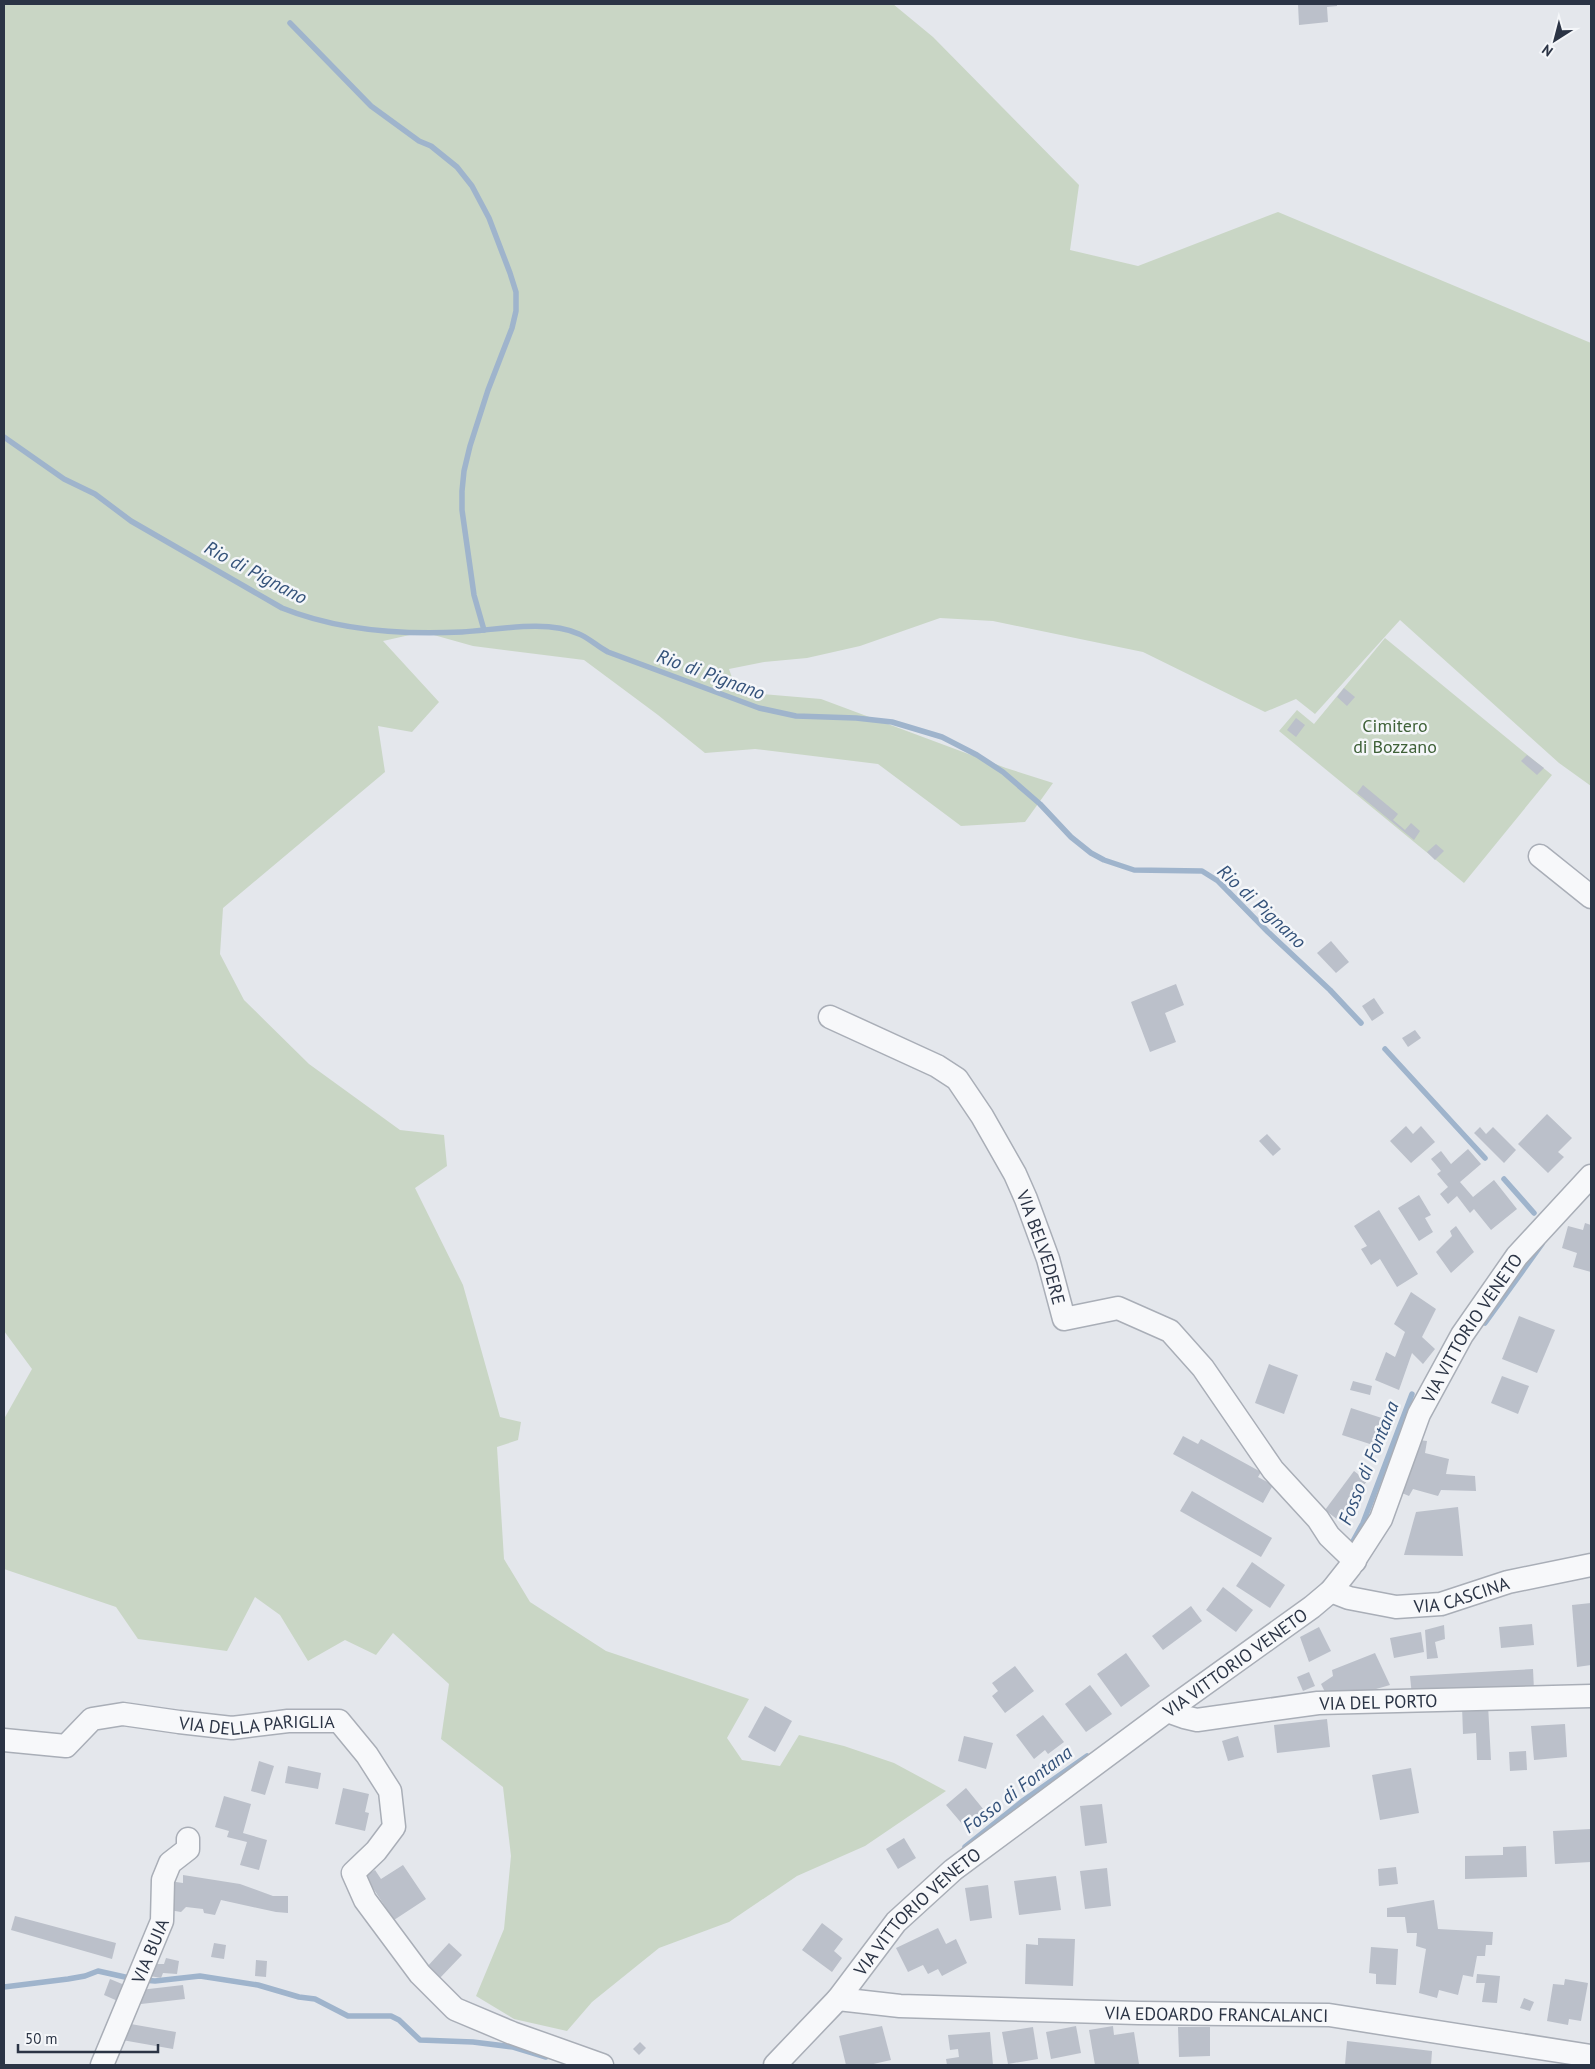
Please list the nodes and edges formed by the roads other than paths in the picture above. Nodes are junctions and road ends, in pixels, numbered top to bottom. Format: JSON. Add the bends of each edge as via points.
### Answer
{"nodes":[{"id":1,"x":1540,"y":856,"type":"dead end"},
{"id":2,"x":1591,"y":898,"type":"edge"},
{"id":3,"x":830,"y":1017,"type":"dead end"},
{"id":4,"x":1591,"y":1176,"type":"edge"},
{"id":5,"x":1355,"y":1560,"type":"junction"},
{"id":6,"x":1591,"y":1565,"type":"edge"},
{"id":7,"x":1331,"y":1591,"type":"junction"},
{"id":8,"x":1591,"y":1696,"type":"edge"},
{"id":9,"x":1166,"y":1711,"type":"junction"},
{"id":10,"x":4,"y":1740,"type":"edge"},
{"id":11,"x":188,"y":1839,"type":"dead end"},
{"id":12,"x":838,"y":1999,"type":"junction"},
{"id":13,"x":1591,"y":2056,"type":"edge"},
{"id":14,"x":102,"y":2065,"type":"edge"},
{"id":15,"x":602,"y":2065,"type":"edge"},
{"id":16,"x":775,"y":2065,"type":"edge"}],
"edges":[{"from":1,"to":2,"type":"street"},
{"from":3,"to":5,"type":"street","name":"VIA BELVEDERE","via":[[928,1062],[957,1079],[982,1116],[1026,1199],[1048,1259],[1064,1319],[1118,1308],[1170,1332],[1203,1368],[1273,1470],[1318,1519],[1329,1536]]},
{"from":4,"to":5,"type":"street","name":"VIA VITTORIO VENETO","via":[[1517,1256],[1462,1335],[1419,1414],[1381,1519]]},
{"from":5,"to":7,"type":"street","name":"VIA VITTORIO VENETO"},
{"from":6,"to":7,"type":"street","name":"VIA CASCINA","via":[[1508,1582],[1441,1604],[1396,1606],[1349,1598]]},
{"from":7,"to":9,"type":"street","name":"VIA VITTORIO VENETO"},
{"from":8,"to":9,"type":"street","name":"VIA DEL PORTO","via":[[1318,1704],[1197,1720]]},
{"from":9,"to":12,"type":"street","name":"VIA VITTORIO VENETO","via":[[953,1870],[896,1922]]},
{"from":10,"to":15,"type":"street","name":"VIA DELLA PARIGLIA","via":[[66,1746],[92,1719],[123,1714],[232,1728],[288,1721],[339,1721],[367,1754],[390,1791],[394,1827],[354,1873],[364,1900],[420,1974],[455,2009]]},
{"from":11,"to":14,"type":"street","name":"VIA BUIA","via":[[188,1848],[170,1862],[163,1880],[162,1921]]},
{"from":12,"to":13,"type":"street","name":"VIA EDOARDO FRANCALANCI","via":[[900,2006],[1329,2015]]},
{"from":12,"to":16,"type":"street","name":"VIA VITTORIO VENETO"}]}
